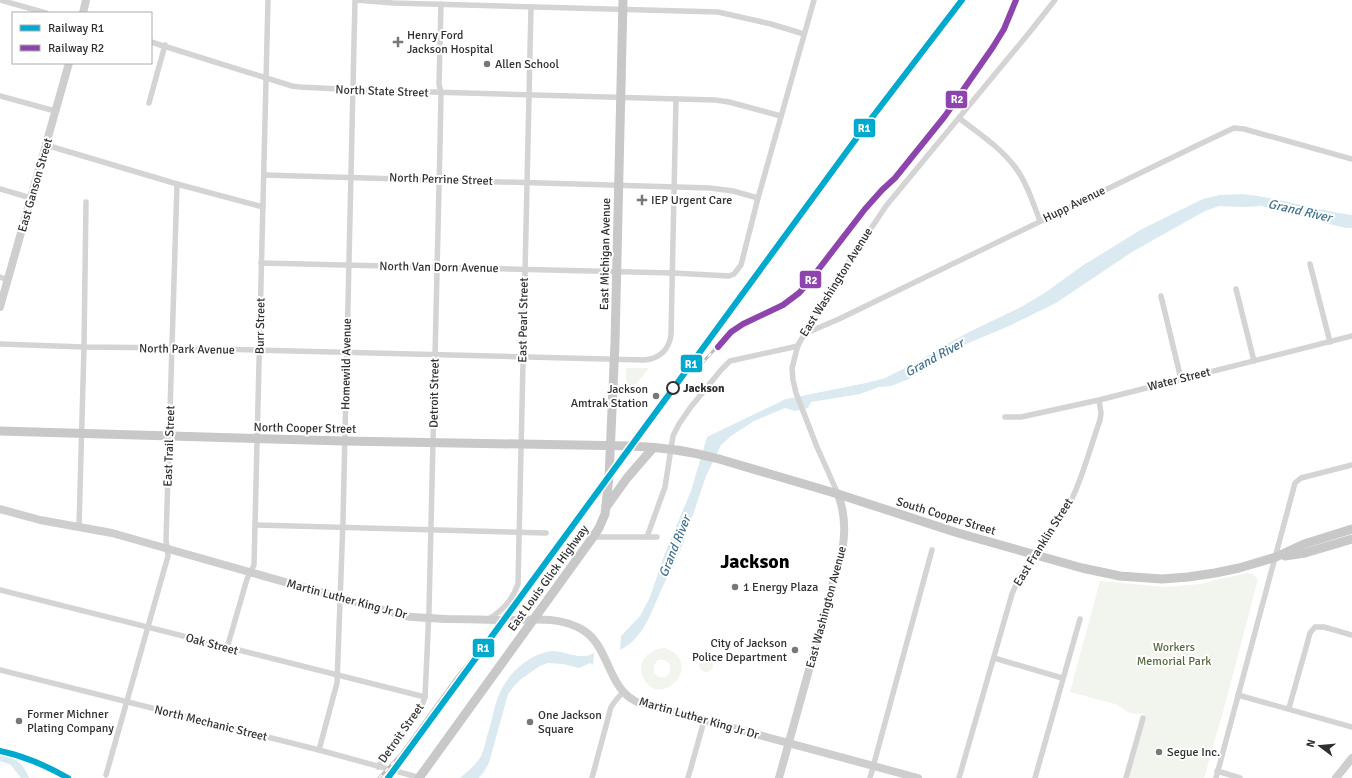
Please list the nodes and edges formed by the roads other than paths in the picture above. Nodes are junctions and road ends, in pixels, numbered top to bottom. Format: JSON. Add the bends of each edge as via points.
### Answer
{"nodes":[{"id":1,"x":0,"y":0,"type":"edge"},
{"id":2,"x":86,"y":0,"type":"edge"},
{"id":3,"x":268,"y":0,"type":"edge"},
{"id":4,"x":356,"y":0,"type":"edge"},
{"id":5,"x":814,"y":0,"type":"edge"},
{"id":6,"x":1055,"y":0,"type":"edge"},
{"id":7,"x":441,"y":4,"type":"junction"},
{"id":8,"x":623,"y":4,"type":"edge"},
{"id":9,"x":530,"y":7,"type":"junction"},
{"id":10,"x":42,"y":12,"type":"edge"},
{"id":11,"x":83,"y":12,"type":"edge"},
{"id":12,"x":804,"y":34,"type":"junction"},
{"id":13,"x":152,"y":42,"type":"edge"},
{"id":14,"x":165,"y":45,"type":"junction"},
{"id":15,"x":69,"y":64,"type":"edge"},
{"id":16,"x":266,"y":76,"type":"junction"},
{"id":17,"x":354,"y":90,"type":"junction"},
{"id":18,"x":441,"y":93,"type":"junction"},
{"id":19,"x":0,"y":96,"type":"edge"},
{"id":20,"x":528,"y":96,"type":"junction"},
{"id":21,"x":621,"y":97,"type":"junction"},
{"id":22,"x":676,"y":99,"type":"junction"},
{"id":23,"x":149,"y":103,"type":"dead end"},
{"id":24,"x":56,"y":112,"type":"junction"},
{"id":25,"x":781,"y":116,"type":"junction"},
{"id":26,"x":959,"y":118,"type":"junction"},
{"id":27,"x":46,"y":145,"type":"junction"},
{"id":28,"x":1352,"y":159,"type":"edge"},
{"id":29,"x":264,"y":175,"type":"junction"},
{"id":30,"x":351,"y":177,"type":"junction"},
{"id":31,"x":439,"y":179,"type":"junction"},
{"id":32,"x":526,"y":182,"type":"junction"},
{"id":33,"x":177,"y":184,"type":"junction"},
{"id":34,"x":618,"y":185,"type":"junction"},
{"id":35,"x":674,"y":186,"type":"junction"},
{"id":36,"x":0,"y":189,"type":"edge"},
{"id":37,"x":31,"y":198,"type":"junction"},
{"id":38,"x":758,"y":198,"type":"junction"},
{"id":39,"x":86,"y":202,"type":"dead end"},
{"id":40,"x":263,"y":207,"type":"junction"},
{"id":41,"x":1040,"y":221,"type":"junction"},
{"id":42,"x":261,"y":263,"type":"junction"},
{"id":43,"x":1310,"y":264,"type":"dead end"},
{"id":44,"x":349,"y":265,"type":"junction"},
{"id":45,"x":437,"y":267,"type":"junction"},
{"id":46,"x":524,"y":270,"type":"junction"},
{"id":47,"x":617,"y":271,"type":"junction"},
{"id":48,"x":673,"y":272,"type":"junction"},
{"id":49,"x":4,"y":278,"type":"edge"},
{"id":50,"x":1236,"y":289,"type":"dead end"},
{"id":51,"x":1161,"y":296,"type":"dead end"},
{"id":52,"x":0,"y":307,"type":"edge"},
{"id":53,"x":804,"y":334,"type":"junction"},
{"id":54,"x":1352,"y":336,"type":"edge"},
{"id":55,"x":1330,"y":342,"type":"junction"},
{"id":56,"x":0,"y":344,"type":"edge"},
{"id":57,"x":798,"y":346,"type":"junction"},
{"id":58,"x":84,"y":348,"type":"junction"},
{"id":59,"x":172,"y":348,"type":"junction"},
{"id":60,"x":259,"y":351,"type":"junction"},
{"id":61,"x":346,"y":352,"type":"junction"},
{"id":62,"x":434,"y":355,"type":"junction"},
{"id":63,"x":522,"y":357,"type":"junction"},
{"id":64,"x":614,"y":359,"type":"junction"},
{"id":65,"x":1254,"y":361,"type":"junction"},
{"id":66,"x":1181,"y":379,"type":"junction"},
{"id":67,"x":1099,"y":400,"type":"junction"},
{"id":68,"x":1005,"y":417,"type":"dead end"},
{"id":69,"x":0,"y":431,"type":"edge"},
{"id":70,"x":82,"y":434,"type":"junction"},
{"id":71,"x":170,"y":436,"type":"junction"},
{"id":72,"x":258,"y":438,"type":"junction"},
{"id":73,"x":344,"y":441,"type":"junction"},
{"id":74,"x":432,"y":443,"type":"junction"},
{"id":75,"x":521,"y":444,"type":"junction"},
{"id":76,"x":610,"y":446,"type":"junction"},
{"id":77,"x":653,"y":448,"type":"junction"},
{"id":78,"x":672,"y":449,"type":"junction"},
{"id":79,"x":1352,"y":465,"type":"edge"},
{"id":80,"x":838,"y":494,"type":"junction"},
{"id":81,"x":607,"y":507,"type":"junction"},
{"id":82,"x":0,"y":509,"type":"edge"},
{"id":83,"x":256,"y":525,"type":"junction"},
{"id":84,"x":79,"y":527,"type":"junction"},
{"id":85,"x":342,"y":528,"type":"junction"},
{"id":86,"x":1352,"y":529,"type":"edge"},
{"id":87,"x":430,"y":530,"type":"junction"},
{"id":88,"x":518,"y":532,"type":"junction"},
{"id":89,"x":546,"y":533,"type":"dead end"},
{"id":90,"x":593,"y":537,"type":"junction"},
{"id":91,"x":647,"y":537,"type":"junction"},
{"id":92,"x":657,"y":537,"type":"dead end"},
{"id":93,"x":1352,"y":539,"type":"edge"},
{"id":94,"x":167,"y":548,"type":"junction"},
{"id":95,"x":932,"y":550,"type":"dead end"},
{"id":96,"x":1034,"y":554,"type":"junction"},
{"id":97,"x":1276,"y":557,"type":"junction"},
{"id":98,"x":251,"y":572,"type":"junction"},
{"id":99,"x":0,"y":590,"type":"edge"},
{"id":100,"x":340,"y":597,"type":"junction"},
{"id":101,"x":428,"y":618,"type":"junction"},
{"id":102,"x":1080,"y":619,"type":"dead end"},
{"id":103,"x":487,"y":620,"type":"junction"},
{"id":104,"x":533,"y":620,"type":"junction"},
{"id":105,"x":148,"y":627,"type":"junction"},
{"id":106,"x":1352,"y":635,"type":"edge"},
{"id":107,"x":227,"y":648,"type":"junction"},
{"id":108,"x":994,"y":658,"type":"junction"},
{"id":109,"x":0,"y":670,"type":"edge"},
{"id":110,"x":337,"y":675,"type":"junction"},
{"id":111,"x":1062,"y":678,"type":"junction"},
{"id":112,"x":623,"y":692,"type":"junction"},
{"id":113,"x":1238,"y":695,"type":"junction"},
{"id":114,"x":425,"y":697,"type":"junction"},
{"id":115,"x":127,"y":703,"type":"junction"},
{"id":116,"x":1289,"y":708,"type":"junction"},
{"id":117,"x":1143,"y":718,"type":"dead end"},
{"id":118,"x":704,"y":721,"type":"junction"},
{"id":119,"x":1352,"y":727,"type":"edge"},
{"id":120,"x":789,"y":743,"type":"junction"},
{"id":121,"x":319,"y":750,"type":"junction"},
{"id":122,"x":1352,"y":758,"type":"edge"},
{"id":123,"x":873,"y":766,"type":"junction"},
{"id":124,"x":378,"y":767,"type":"junction"},
{"id":125,"x":1217,"y":771,"type":"junction"},
{"id":126,"x":106,"y":775,"type":"dead end"},
{"id":127,"x":420,"y":778,"type":"edge"},
{"id":128,"x":592,"y":778,"type":"edge"},
{"id":129,"x":688,"y":778,"type":"edge"},
{"id":130,"x":779,"y":778,"type":"edge"},
{"id":131,"x":870,"y":778,"type":"edge"},
{"id":132,"x":918,"y":778,"type":"edge"},
{"id":133,"x":959,"y":778,"type":"edge"},
{"id":134,"x":1035,"y":778,"type":"edge"},
{"id":135,"x":1126,"y":778,"type":"edge"},
{"id":136,"x":1216,"y":778,"type":"edge"},
{"id":137,"x":1240,"y":778,"type":"edge"},
{"id":138,"x":1336,"y":778,"type":"edge"}],
"edges":[{"from":1,"to":10,"type":"street"},
{"from":2,"to":11,"type":"street"},
{"from":3,"to":16,"type":"street","name":"Burr Street"},
{"from":4,"to":7,"type":"street"},
{"from":4,"to":17,"type":"street","name":"Homewild Avenue"},
{"from":5,"to":12,"type":"street"},
{"from":6,"to":26,"type":"street","name":"East Washington Avenue"},
{"from":7,"to":9,"type":"street"},
{"from":7,"to":18,"type":"street","name":"Detroit Street"},
{"from":8,"to":9,"type":"street"},
{"from":8,"to":12,"type":"street","via":[[726,13]]},
{"from":8,"to":21,"type":"main road","name":"East Michigan Avenue"},
{"from":9,"to":20,"type":"street","name":"East Pearl Street"},
{"from":12,"to":25,"type":"street"},
{"from":13,"to":14,"type":"street","name":"North State Street"},
{"from":14,"to":16,"type":"street","name":"North State Street"},
{"from":14,"to":23,"type":"street"},
{"from":15,"to":24,"type":"street","name":"East Ganson Street"},
{"from":16,"to":17,"type":"street","name":"North State Street","via":[[296,86]]},
{"from":16,"to":29,"type":"street","name":"Burr Street"},
{"from":17,"to":18,"type":"street","name":"North State Street"},
{"from":17,"to":30,"type":"street","name":"Homewild Avenue"},
{"from":18,"to":20,"type":"street","name":"North State Street"},
{"from":18,"to":31,"type":"street","name":"Detroit Street"},
{"from":19,"to":24,"type":"street"},
{"from":20,"to":21,"type":"street","name":"North State Street"},
{"from":20,"to":32,"type":"street","name":"East Pearl Street"},
{"from":21,"to":22,"type":"street","name":"North State Street"},
{"from":21,"to":34,"type":"main road","name":"East Michigan Avenue"},
{"from":22,"to":25,"type":"street","name":"North State Street","via":[[730,102]]},
{"from":22,"to":35,"type":"street"},
{"from":24,"to":27,"type":"street","name":"East Ganson Street"},
{"from":25,"to":38,"type":"street"},
{"from":26,"to":41,"type":"street","via":[[1004,153],[1016,168]]},
{"from":26,"to":53,"type":"street","name":"East Washington Avenue","via":[[877,217]]},
{"from":27,"to":33,"type":"street"},
{"from":27,"to":37,"type":"street","name":"East Ganson Street"},
{"from":28,"to":41,"type":"street","name":"Hupp Avenue","via":[[1234,128]]},
{"from":29,"to":30,"type":"street","name":"North Perrine Street"},
{"from":29,"to":40,"type":"street","name":"Burr Street"},
{"from":30,"to":31,"type":"street","name":"North Perrine Street"},
{"from":30,"to":44,"type":"street","name":"Homewild Avenue"},
{"from":31,"to":32,"type":"street","name":"North Perrine Street"},
{"from":31,"to":45,"type":"street","name":"Detroit Street"},
{"from":32,"to":34,"type":"street","name":"North Perrine Street"},
{"from":32,"to":46,"type":"street","name":"East Pearl Street"},
{"from":33,"to":40,"type":"street"},
{"from":33,"to":59,"type":"street","name":"East Trail Street"},
{"from":34,"to":35,"type":"street","name":"North Perrine Street"},
{"from":34,"to":47,"type":"main road","name":"East Michigan Avenue"},
{"from":35,"to":38,"type":"street","name":"North Perrine Street","via":[[727,190]]},
{"from":35,"to":48,"type":"street"},
{"from":36,"to":37,"type":"street"},
{"from":37,"to":49,"type":"street","name":"East Ganson Street"},
{"from":38,"to":48,"type":"street","name":"North Van Dorn Avenue","via":[[741,265],[734,274],[728,276]]},
{"from":39,"to":58,"type":"street"},
{"from":40,"to":42,"type":"street","name":"Burr Street"},
{"from":41,"to":53,"type":"street","name":"Hupp Avenue"},
{"from":42,"to":44,"type":"street","name":"North Van Dorn Avenue"},
{"from":42,"to":60,"type":"street","name":"Burr Street"},
{"from":43,"to":55,"type":"street"},
{"from":44,"to":45,"type":"street","name":"North Van Dorn Avenue"},
{"from":44,"to":61,"type":"street","name":"Homewild Avenue"},
{"from":45,"to":46,"type":"street","name":"North Van Dorn Avenue"},
{"from":45,"to":62,"type":"street","name":"Detroit Street"},
{"from":46,"to":47,"type":"street","name":"North Van Dorn Avenue"},
{"from":46,"to":63,"type":"street","name":"East Pearl Street"},
{"from":47,"to":48,"type":"street","name":"North Van Dorn Avenue"},
{"from":47,"to":64,"type":"main road","name":"East Michigan Avenue"},
{"from":48,"to":64,"type":"street","name":"North Park Avenue","via":[[669,344],[662,353],[650,359]]},
{"from":49,"to":52,"type":"street","name":"East Ganson Street"},
{"from":50,"to":65,"type":"street"},
{"from":51,"to":66,"type":"street"},
{"from":53,"to":57,"type":"street","name":"East Washington Avenue"},
{"from":54,"to":55,"type":"street","name":"Water Street"},
{"from":55,"to":65,"type":"street","name":"Water Street"},
{"from":56,"to":58,"type":"street","name":"North Park Avenue"},
{"from":57,"to":78,"type":"street","via":[[730,361],[682,419],[674,432]]},
{"from":57,"to":80,"type":"street","name":"East Washington Avenue","via":[[792,368],[796,393]]},
{"from":58,"to":59,"type":"street","name":"North Park Avenue"},
{"from":58,"to":70,"type":"street"},
{"from":59,"to":60,"type":"street","name":"North Park Avenue"},
{"from":59,"to":71,"type":"street","name":"East Trail Street"},
{"from":60,"to":61,"type":"street","name":"North Park Avenue"},
{"from":60,"to":72,"type":"street","name":"Burr Street"},
{"from":61,"to":62,"type":"street","name":"North Park Avenue"},
{"from":61,"to":73,"type":"street","name":"Homewild Avenue"},
{"from":62,"to":63,"type":"street","name":"North Park Avenue"},
{"from":62,"to":74,"type":"street","name":"Detroit Street"},
{"from":63,"to":64,"type":"street","name":"North Park Avenue"},
{"from":63,"to":75,"type":"street","name":"East Pearl Street"},
{"from":64,"to":76,"type":"main road","name":"East Michigan Avenue"},
{"from":65,"to":66,"type":"street","name":"Water Street"},
{"from":66,"to":67,"type":"street","name":"Water Street"},
{"from":67,"to":68,"type":"street","name":"Water Street","via":[[1021,417]]},
{"from":67,"to":96,"type":"street","name":"East Franklin Street","via":[[1101,416],[1078,482],[1062,516]]},
{"from":69,"to":70,"type":"main road","name":"North Cooper Street"},
{"from":70,"to":71,"type":"main road","name":"North Cooper Street"},
{"from":70,"to":84,"type":"street"},
{"from":71,"to":72,"type":"main road","name":"North Cooper Street"},
{"from":71,"to":94,"type":"street","name":"East Trail Street"},
{"from":72,"to":73,"type":"main road","name":"North Cooper Street"},
{"from":72,"to":83,"type":"street","name":"Burr Street"},
{"from":73,"to":74,"type":"main road","name":"North Cooper Street"},
{"from":73,"to":85,"type":"street","name":"Homewild Avenue"},
{"from":74,"to":75,"type":"main road","name":"North Cooper Street"},
{"from":74,"to":87,"type":"street","name":"Detroit Street"},
{"from":75,"to":76,"type":"main road","name":"North Cooper Street"},
{"from":75,"to":88,"type":"street","name":"East Pearl Street"},
{"from":76,"to":77,"type":"main road","name":"South Cooper Street"},
{"from":76,"to":81,"type":"main road","name":"East Michigan Avenue"},
{"from":77,"to":78,"type":"main road","name":"South Cooper Street"},
{"from":77,"to":81,"type":"main road","via":[[627,478]]},
{"from":78,"to":80,"type":"main road","name":"South Cooper Street","via":[[719,459]]},
{"from":78,"to":91,"type":"street","via":[[665,487]]},
{"from":79,"to":97,"type":"street","via":[[1298,480],[1294,486]]},
{"from":80,"to":96,"type":"main road","name":"South Cooper Street","via":[[937,527]]},
{"from":80,"to":120,"type":"street","name":"East Washington Avenue","via":[[844,512],[842,551]]},
{"from":81,"to":90,"type":"main road","name":"East Louis Glick Highway"},
{"from":82,"to":84,"type":"street","name":"Martin Luther King Jr Dr"},
{"from":83,"to":85,"type":"street"},
{"from":83,"to":98,"type":"street","name":"Burr Street","via":[[254,565]]},
{"from":84,"to":94,"type":"street","name":"Martin Luther King Jr Dr"},
{"from":85,"to":87,"type":"street"},
{"from":85,"to":100,"type":"street","name":"Homewild Avenue"},
{"from":86,"to":97,"type":"main road","name":"South Cooper Street","via":[[1304,544]]},
{"from":87,"to":88,"type":"street"},
{"from":87,"to":101,"type":"street","name":"Detroit Street"},
{"from":88,"to":89,"type":"street"},
{"from":88,"to":103,"type":"street","name":"East Pearl Street","via":[[518,584],[506,606]]},
{"from":90,"to":91,"type":"street"},
{"from":90,"to":104,"type":"main road","name":"East Louis Glick Highway"},
{"from":91,"to":92,"type":"street"},
{"from":93,"to":97,"type":"main road","name":"South Cooper Street","via":[[1305,553]]},
{"from":94,"to":98,"type":"street","name":"Martin Luther King Jr Dr"},
{"from":94,"to":105,"type":"street","name":"East Trail Street","via":[[168,556]]},
{"from":95,"to":123,"type":"street"},
{"from":96,"to":97,"type":"main road","name":"South Cooper Street","via":[[1096,571],[1151,579],[1215,573]]},
{"from":96,"to":108,"type":"street","name":"East Franklin Street","via":[[1012,594]]},
{"from":97,"to":113,"type":"street"},
{"from":98,"to":100,"type":"street","name":"Martin Luther King Jr Dr"},
{"from":98,"to":107,"type":"street","name":"Burr Street","via":[[247,578]]},
{"from":99,"to":105,"type":"street","name":"Oak Street"},
{"from":100,"to":101,"type":"street","name":"Martin Luther King Jr Dr","via":[[405,616]]},
{"from":100,"to":110,"type":"street","name":"Homewild Avenue"},
{"from":101,"to":103,"type":"street","name":"Martin Luther King Jr Dr"},
{"from":101,"to":114,"type":"street","name":"Detroit Street"},
{"from":102,"to":111,"type":"street"},
{"from":103,"to":104,"type":"street","name":"Martin Luther King Jr Dr"},
{"from":104,"to":112,"type":"street","name":"Martin Luther King Jr Dr","via":[[564,622],[586,632],[598,646]]},
{"from":104,"to":127,"type":"main road","name":"East Louis Glick Highway"},
{"from":105,"to":107,"type":"street","name":"Oak Street"},
{"from":105,"to":115,"type":"street","name":"East Trail Street"},
{"from":106,"to":116,"type":"street","via":[[1315,627],[1310,633]]},
{"from":107,"to":110,"type":"street","name":"Oak Street"},
{"from":108,"to":111,"type":"street"},
{"from":108,"to":133,"type":"street","name":"East Franklin Street"},
{"from":109,"to":115,"type":"street","name":"North Mechanic Street"},
{"from":110,"to":114,"type":"street","name":"Oak Street"},
{"from":110,"to":121,"type":"street","name":"Homewild Avenue"},
{"from":111,"to":134,"type":"street"},
{"from":112,"to":118,"type":"street","name":"Martin Luther King Jr Dr","via":[[642,704]]},
{"from":112,"to":128,"type":"street","via":[[611,707]]},
{"from":113,"to":116,"type":"street"},
{"from":113,"to":125,"type":"street"},
{"from":114,"to":124,"type":"street","name":"Detroit Street","via":[[421,708]]},
{"from":115,"to":121,"type":"street","name":"North Mechanic Street"},
{"from":115,"to":126,"type":"street","name":"East Trail Street"},
{"from":116,"to":119,"type":"street"},
{"from":117,"to":135,"type":"street"},
{"from":118,"to":120,"type":"street","name":"Martin Luther King Jr Dr"},
{"from":118,"to":129,"type":"street"},
{"from":120,"to":123,"type":"street","name":"Martin Luther King Jr Dr"},
{"from":120,"to":130,"type":"street","name":"East Washington Avenue"},
{"from":121,"to":124,"type":"street","name":"North Mechanic Street"},
{"from":122,"to":138,"type":"street"},
{"from":123,"to":131,"type":"street"},
{"from":123,"to":132,"type":"street","name":"Martin Luther King Jr Dr"},
{"from":124,"to":127,"type":"street","name":"North Mechanic Street"},
{"from":125,"to":136,"type":"street"},
{"from":125,"to":137,"type":"street"}]}
